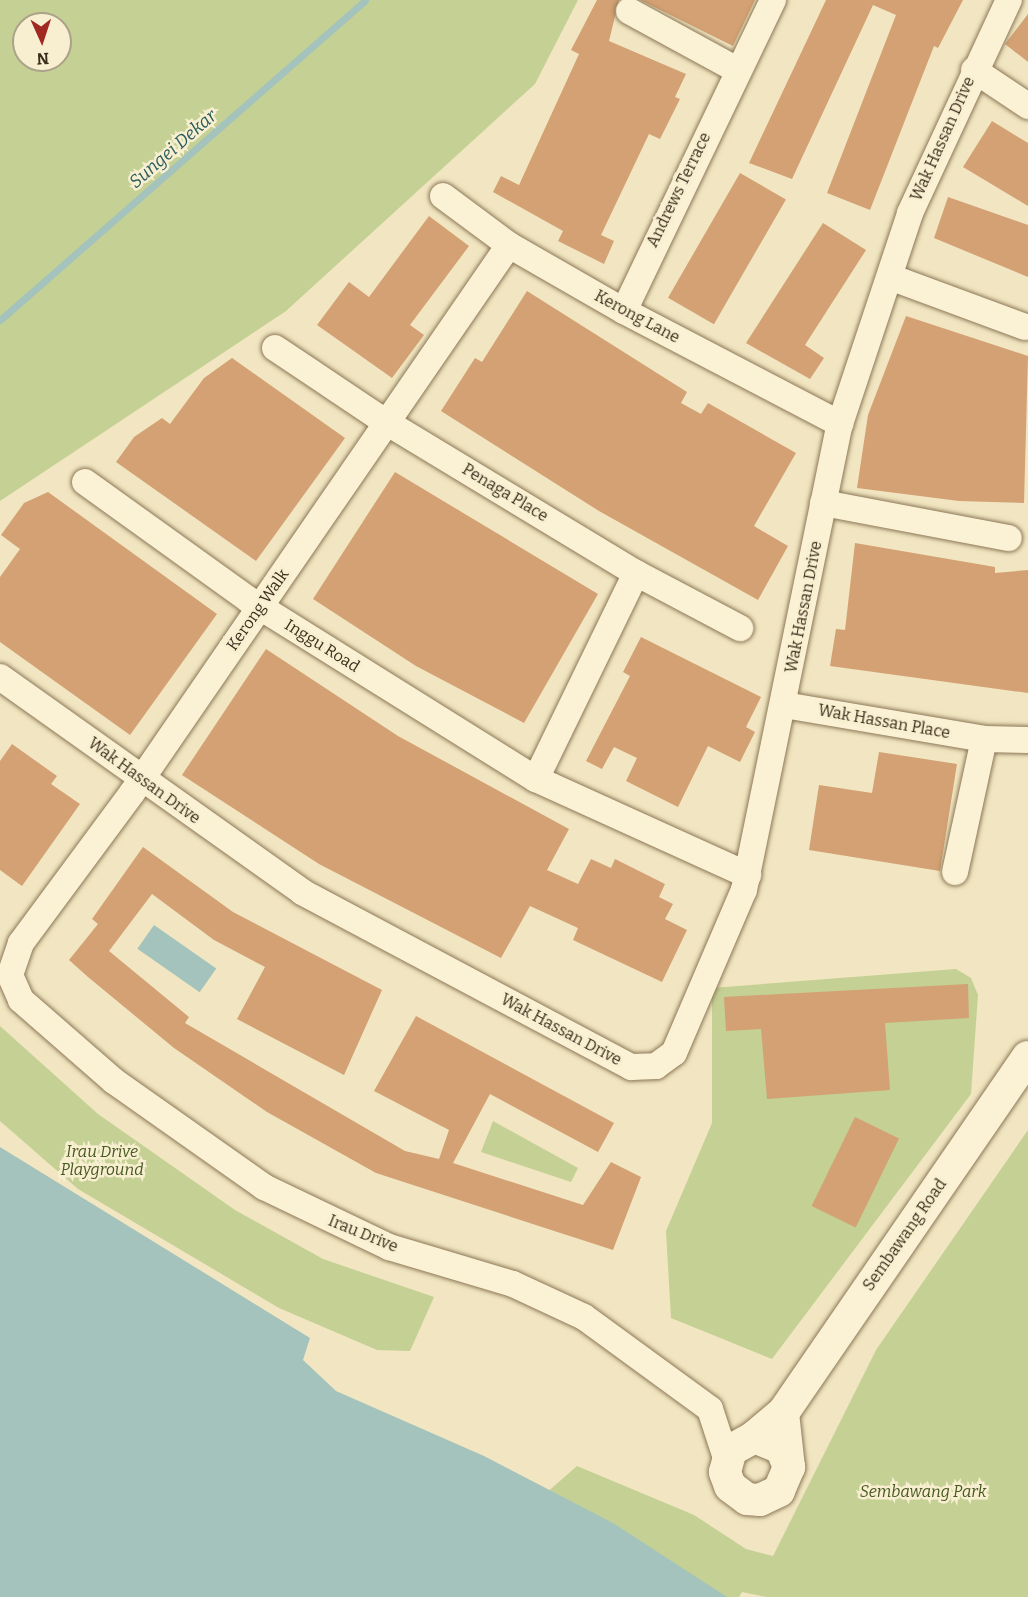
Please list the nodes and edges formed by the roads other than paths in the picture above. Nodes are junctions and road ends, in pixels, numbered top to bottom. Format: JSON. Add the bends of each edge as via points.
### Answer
{"nodes":[{"id":1,"x":773,"y":0,"type":"edge"},
{"id":2,"x":1009,"y":0,"type":"edge"},
{"id":3,"x":629,"y":11,"type":"dead end"},
{"id":4,"x":737,"y":70,"type":"junction"},
{"id":5,"x":974,"y":70,"type":"junction"},
{"id":6,"x":1028,"y":106,"type":"edge"},
{"id":7,"x":443,"y":196,"type":"dead end"},
{"id":8,"x":509,"y":245,"type":"junction"},
{"id":9,"x":890,"y":276,"type":"junction"},
{"id":10,"x":624,"y":311,"type":"junction"},
{"id":11,"x":1025,"y":327,"type":"dead end"},
{"id":12,"x":275,"y":348,"type":"dead end"},
{"id":13,"x":387,"y":422,"type":"junction"},
{"id":14,"x":840,"y":424,"type":"junction"},
{"id":15,"x":85,"y":482,"type":"dead end"},
{"id":16,"x":823,"y":503,"type":"junction"},
{"id":17,"x":1009,"y":538,"type":"dead end"},
{"id":18,"x":636,"y":573,"type":"junction"},
{"id":19,"x":260,"y":607,"type":"junction"},
{"id":20,"x":740,"y":628,"type":"dead end"},
{"id":21,"x":0,"y":677,"type":"edge"},
{"id":22,"x":784,"y":705,"type":"junction"},
{"id":23,"x":984,"y":739,"type":"junction"},
{"id":24,"x":1028,"y":740,"type":"edge"},
{"id":25,"x":142,"y":778,"type":"junction"},
{"id":26,"x":536,"y":779,"type":"junction"},
{"id":27,"x":955,"y":872,"type":"dead end"},
{"id":28,"x":748,"y":875,"type":"junction"},
{"id":29,"x":10,"y":975,"type":"joint"},
{"id":30,"x":1028,"y":1057,"type":"edge"},
{"id":31,"x":783,"y":1413,"type":"junction"},
{"id":32,"x":754,"y":1437,"type":"junction"},
{"id":33,"x":726,"y":1458,"type":"junction"},
{"id":34,"x":789,"y":1467,"type":"junction"}],
"edges":[{"from":1,"to":4,"type":"street","name":"Andrews Terrace"},
{"from":2,"to":5,"type":"street","name":"Wak Hassan Drive"},
{"from":3,"to":4,"type":"street"},
{"from":4,"to":10,"type":"street","name":"Andrews Terrace"},
{"from":5,"to":6,"type":"street","name":"Wak Hassan Drive"},
{"from":5,"to":9,"type":"street","name":"Wak Hassan Drive","via":[[910,213]]},
{"from":7,"to":8,"type":"street","name":"Kerong Lane"},
{"from":8,"to":10,"type":"street","name":"Kerong Lane"},
{"from":8,"to":13,"type":"street","name":"Kerong Walk"},
{"from":9,"to":11,"type":"street"},
{"from":9,"to":14,"type":"street","name":"Wak Hassan Drive"},
{"from":10,"to":14,"type":"street","name":"Kerong Lane"},
{"from":12,"to":13,"type":"street","name":"Penaga Place"},
{"from":13,"to":18,"type":"street","name":"Penaga Place"},
{"from":13,"to":19,"type":"street","name":"Kerong Walk"},
{"from":14,"to":16,"type":"street","name":"Wak Hassan Drive"},
{"from":15,"to":19,"type":"street","name":"Inggu Road"},
{"from":16,"to":17,"type":"street"},
{"from":16,"to":22,"type":"street","name":"Wak Hassan Drive"},
{"from":18,"to":20,"type":"street","name":"Penaga Place"},
{"from":18,"to":26,"type":"street"},
{"from":19,"to":25,"type":"street","name":"Kerong Walk"},
{"from":19,"to":26,"type":"street","name":"Inggu Road"},
{"from":21,"to":25,"type":"street","name":"Wak Hassan Drive"},
{"from":22,"to":23,"type":"street","name":"Wak Hassan Place"},
{"from":22,"to":28,"type":"street","name":"Wak Hassan Drive"},
{"from":23,"to":24,"type":"street","name":"Wak Hassan Place"},
{"from":23,"to":27,"type":"street"},
{"from":25,"to":28,"type":"street","name":"Wak Hassan Drive","via":[[303,892],[631,1067],[656,1066],[674,1053]]},
{"from":25,"to":29,"type":"street","name":"Kerong Walk","via":[[21,943]]},
{"from":26,"to":28,"type":"street","name":"Inggu Road"},
{"from":29,"to":33,"type":"street","name":"Irau Drive","via":[[21,1000],[114,1081],[264,1187],[389,1247],[513,1284],[584,1317],[710,1409]]},
{"from":30,"to":31,"type":"street","name":"Sembawang Road"},
{"from":31,"to":32,"type":"street","name":"Sembawang Road"},
{"from":31,"to":34,"type":"street"},
{"from":32,"to":33,"type":"street","name":"Sembawang Road","via":[[737,1444]]},
{"from":32,"to":34,"type":"street","via":[[774,1442]]},
{"from":33,"to":34,"type":"street","via":[[730,1486],[753,1500],[779,1491]]}]}
